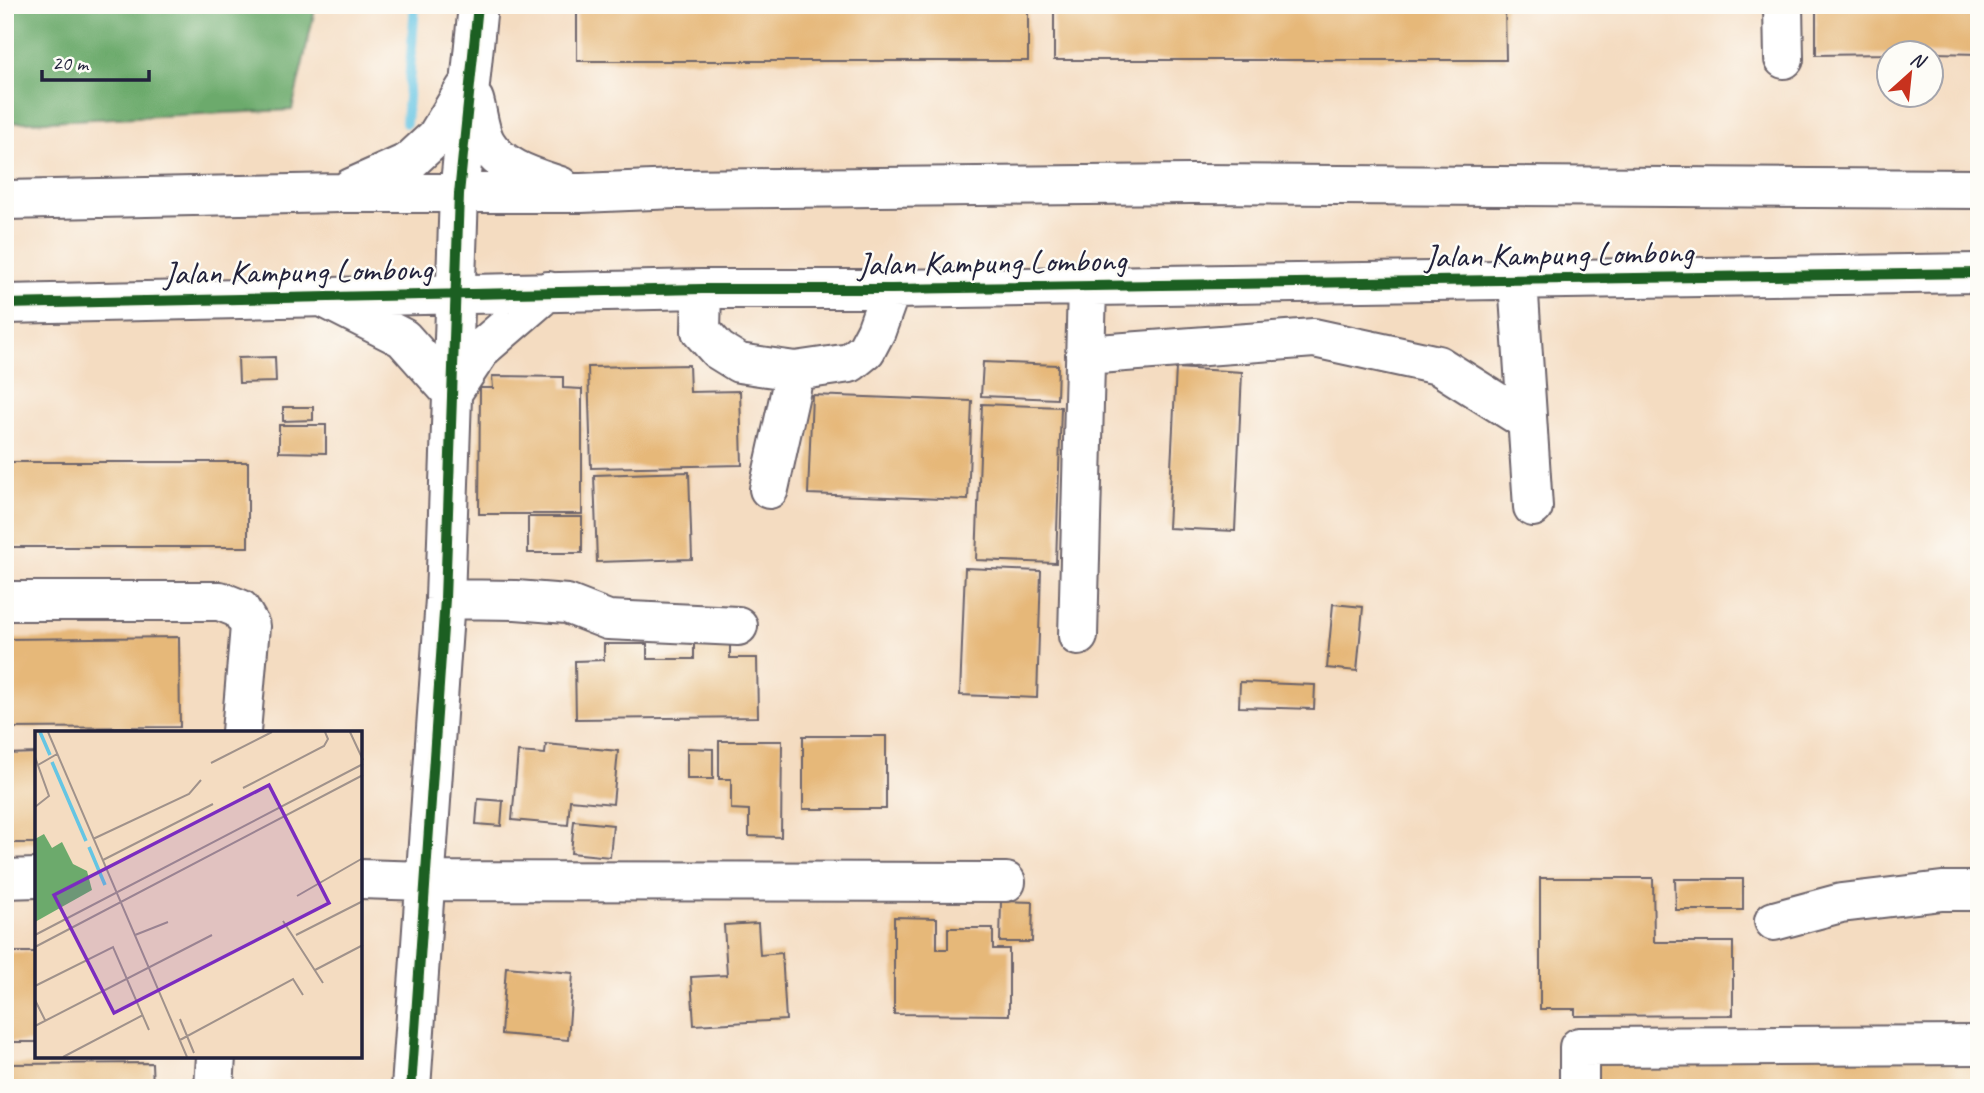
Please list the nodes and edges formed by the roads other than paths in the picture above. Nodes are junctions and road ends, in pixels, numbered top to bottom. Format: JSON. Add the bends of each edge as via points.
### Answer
{"nodes":[{"id":1,"x":478,"y":5,"type":"edge"},
{"id":2,"x":1783,"y":5,"type":"edge"},
{"id":3,"x":1784,"y":59,"type":"dead end"},
{"id":4,"x":470,"y":82,"type":"junction"},
{"id":5,"x":1979,"y":189,"type":"edge"},
{"id":6,"x":339,"y":193,"type":"junction"},
{"id":7,"x":580,"y":193,"type":"junction"},
{"id":8,"x":459,"y":194,"type":"junction"},
{"id":9,"x":5,"y":200,"type":"edge"},
{"id":10,"x":1979,"y":273,"type":"edge"},
{"id":11,"x":1518,"y":280,"type":"junction"},
{"id":12,"x":1087,"y":286,"type":"junction"},
{"id":13,"x":702,"y":289,"type":"junction"},
{"id":14,"x":891,"y":289,"type":"junction"},
{"id":15,"x":548,"y":291,"type":"junction"},
{"id":16,"x":456,"y":293,"type":"junction"},
{"id":17,"x":321,"y":296,"type":"junction"},
{"id":18,"x":5,"y":304,"type":"edge"},
{"id":19,"x":1085,"y":355,"type":"junction"},
{"id":20,"x":795,"y":371,"type":"junction"},
{"id":21,"x":452,"y":393,"type":"junction"},
{"id":22,"x":1527,"y":421,"type":"junction"},
{"id":23,"x":769,"y":489,"type":"dead end"},
{"id":24,"x":1532,"y":507,"type":"dead end"},
{"id":25,"x":445,"y":599,"type":"junction"},
{"id":26,"x":5,"y":601,"type":"edge"},
{"id":27,"x":738,"y":626,"type":"dead end"},
{"id":28,"x":1078,"y":636,"type":"dead end"},
{"id":29,"x":241,"y":731,"type":"edge"},
{"id":30,"x":35,"y":878,"type":"edge"},
{"id":31,"x":5,"y":879,"type":"edge"},
{"id":32,"x":362,"y":879,"type":"edge"},
{"id":33,"x":425,"y":881,"type":"junction"},
{"id":34,"x":1006,"y":882,"type":"dead end"},
{"id":35,"x":1979,"y":891,"type":"edge"},
{"id":36,"x":1774,"y":921,"type":"dead end"},
{"id":37,"x":1979,"y":1045,"type":"edge"},
{"id":38,"x":216,"y":1058,"type":"edge"},
{"id":39,"x":214,"y":1088,"type":"edge"},
{"id":40,"x":411,"y":1088,"type":"edge"},
{"id":41,"x":1579,"y":1088,"type":"edge"}],
"edges":[{"from":1,"to":4,"type":"street"},
{"from":2,"to":3,"type":"street"},
{"from":4,"to":6,"type":"street","via":[[436,136],[409,162]]},
{"from":4,"to":7,"type":"street","via":[[485,142],[502,162]]},
{"from":4,"to":8,"type":"street"},
{"from":5,"to":7,"type":"street","name":"Jalan Kampung Lombong","via":[[1178,184]]},
{"from":6,"to":8,"type":"street","name":"Jalan Kampung Lombong"},
{"from":6,"to":9,"type":"street","name":"Jalan Kampung Lombong"},
{"from":7,"to":8,"type":"street","name":"Jalan Kampung Lombong"},
{"from":8,"to":16,"type":"street"},
{"from":10,"to":11,"type":"street","name":"Jalan Kampung Lombong"},
{"from":11,"to":12,"type":"street","name":"Jalan Kampung Lombong"},
{"from":11,"to":22,"type":"street"},
{"from":12,"to":14,"type":"street","name":"Jalan Kampung Lombong"},
{"from":12,"to":19,"type":"street"},
{"from":13,"to":14,"type":"street","name":"Jalan Kampung Lombong"},
{"from":13,"to":15,"type":"street","name":"Jalan Kampung Lombong"},
{"from":13,"to":20,"type":"street","via":[[701,331],[718,351],[739,363]]},
{"from":14,"to":20,"type":"street","via":[[876,331],[858,357],[850,363]]},
{"from":15,"to":16,"type":"street","name":"Jalan Kampung Lombong"},
{"from":15,"to":21,"type":"street","via":[[482,348]]},
{"from":16,"to":17,"type":"street","name":"Jalan Kampung Lombong"},
{"from":16,"to":21,"type":"street"},
{"from":17,"to":18,"type":"street","name":"Jalan Kampung Lombong"},
{"from":17,"to":21,"type":"street","via":[[403,338]]},
{"from":19,"to":22,"type":"street","via":[[1314,338],[1438,365]]},
{"from":19,"to":28,"type":"street"},
{"from":20,"to":23,"type":"street"},
{"from":21,"to":25,"type":"street"},
{"from":22,"to":24,"type":"street"},
{"from":25,"to":27,"type":"street","via":[[566,604],[608,620]]},
{"from":25,"to":33,"type":"street"},
{"from":26,"to":29,"type":"street","via":[[220,601],[240,609],[250,626]]},
{"from":30,"to":31,"type":"street"},
{"from":32,"to":33,"type":"street"},
{"from":33,"to":34,"type":"street"},
{"from":33,"to":40,"type":"street"},
{"from":35,"to":36,"type":"street","via":[[1841,903]]},
{"from":37,"to":41,"type":"street","via":[[1579,1047]]},
{"from":38,"to":39,"type":"street"}]}
